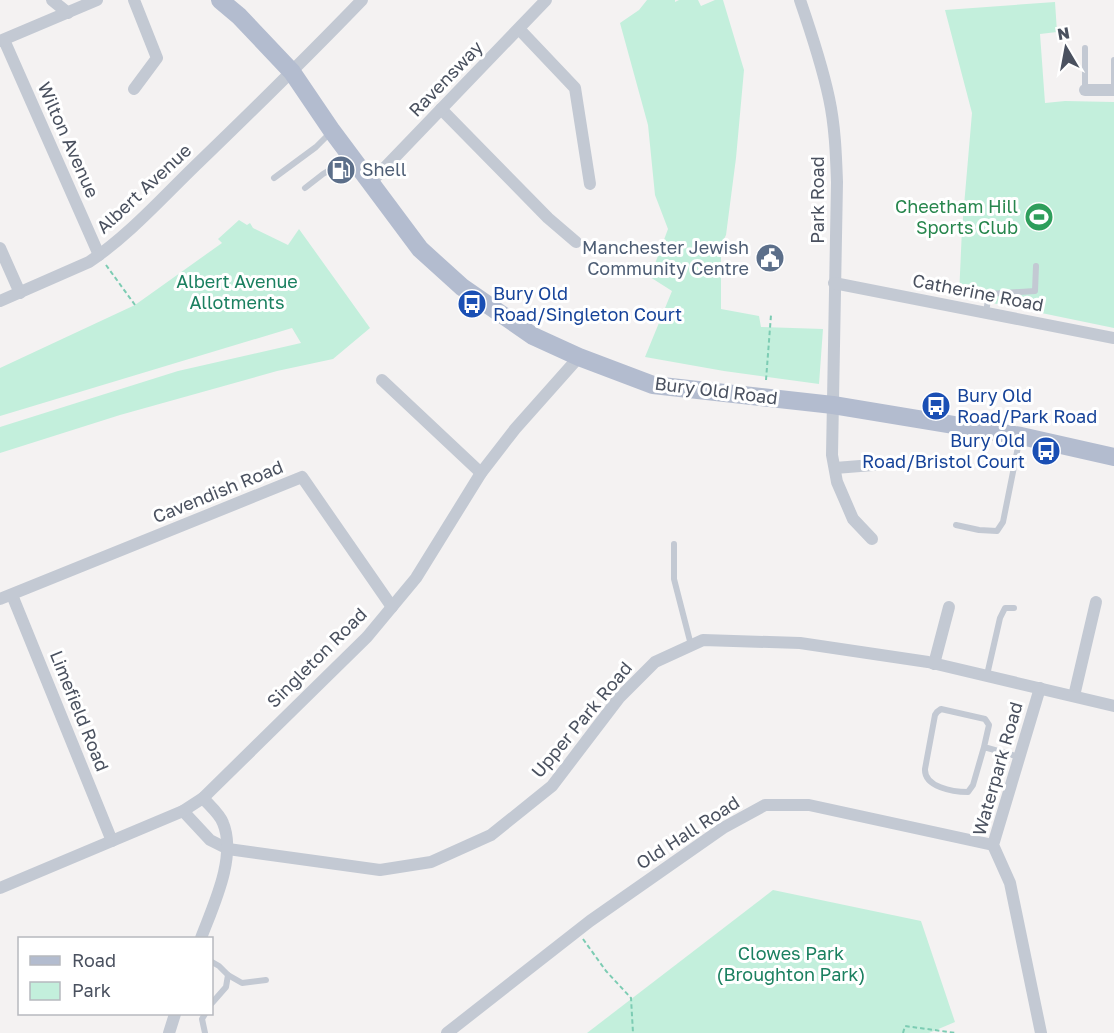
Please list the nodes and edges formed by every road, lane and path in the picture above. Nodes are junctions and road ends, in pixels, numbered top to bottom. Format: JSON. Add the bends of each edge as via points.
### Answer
{"nodes":[{"id":1,"x":52,"y":0,"type":"edge"},
{"id":2,"x":97,"y":0,"type":"edge"},
{"id":3,"x":134,"y":0,"type":"edge"},
{"id":4,"x":220,"y":0,"type":"edge"},
{"id":5,"x":362,"y":0,"type":"edge"},
{"id":6,"x":546,"y":0,"type":"edge"},
{"id":7,"x":800,"y":0,"type":"edge"},
{"id":8,"x":68,"y":13,"type":"junction"},
{"id":9,"x":519,"y":29,"type":"junction"},
{"id":10,"x":2,"y":40,"type":"edge"},
{"id":11,"x":1085,"y":48,"type":"dead end"},
{"id":12,"x":1114,"y":60,"type":"edge"},
{"id":13,"x":292,"y":72,"type":"junction"},
{"id":14,"x":134,"y":89,"type":"dead end"},
{"id":15,"x":1085,"y":90,"type":"joint"},
{"id":16,"x":1114,"y":90,"type":"edge"},
{"id":17,"x":441,"y":109,"type":"junction"},
{"id":18,"x":332,"y":131,"type":"junction"},
{"id":19,"x":351,"y":157,"type":"junction"},
{"id":20,"x":274,"y":178,"type":"dead end"},
{"id":21,"x":371,"y":182,"type":"junction"},
{"id":22,"x":590,"y":184,"type":"dead end"},
{"id":23,"x":305,"y":188,"type":"dead end"},
{"id":24,"x":576,"y":242,"type":"dead end"},
{"id":25,"x":0,"y":248,"type":"edge"},
{"id":26,"x":99,"y":255,"type":"junction"},
{"id":27,"x":1036,"y":266,"type":"dead end"},
{"id":28,"x":834,"y":283,"type":"junction"},
{"id":29,"x":20,"y":292,"type":"junction"},
{"id":30,"x":0,"y":301,"type":"edge"},
{"id":31,"x":135,"y":305,"type":"dead end"},
{"id":32,"x":986,"y":312,"type":"junction"},
{"id":33,"x":771,"y":315,"type":"dead end"},
{"id":34,"x":1114,"y":338,"type":"edge"},
{"id":35,"x":579,"y":357,"type":"junction"},
{"id":36,"x":382,"y":380,"type":"dead end"},
{"id":37,"x":766,"y":380,"type":"dead end"},
{"id":38,"x":833,"y":405,"type":"junction"},
{"id":39,"x":1021,"y":436,"type":"junction"},
{"id":40,"x":1114,"y":457,"type":"edge"},
{"id":41,"x":873,"y":465,"type":"dead end"},
{"id":42,"x":835,"y":468,"type":"junction"},
{"id":43,"x":481,"y":473,"type":"junction"},
{"id":44,"x":956,"y":525,"type":"dead end"},
{"id":45,"x":872,"y":539,"type":"dead end"},
{"id":46,"x":674,"y":544,"type":"dead end"},
{"id":47,"x":12,"y":595,"type":"junction"},
{"id":48,"x":0,"y":599,"type":"edge"},
{"id":49,"x":1096,"y":602,"type":"dead end"},
{"id":50,"x":392,"y":607,"type":"junction"},
{"id":51,"x":949,"y":607,"type":"dead end"},
{"id":52,"x":1014,"y":608,"type":"dead end"},
{"id":53,"x":691,"y":645,"type":"junction"},
{"id":54,"x":934,"y":664,"type":"junction"},
{"id":55,"x":987,"y":675,"type":"junction"},
{"id":56,"x":1040,"y":688,"type":"junction"},
{"id":57,"x":1074,"y":696,"type":"junction"},
{"id":58,"x":1114,"y":706,"type":"edge"},
{"id":59,"x":984,"y":747,"type":"junction"},
{"id":60,"x":1019,"y":757,"type":"junction"},
{"id":61,"x":203,"y":798,"type":"junction"},
{"id":62,"x":183,"y":811,"type":"junction"},
{"id":63,"x":112,"y":841,"type":"junction"},
{"id":64,"x":993,"y":845,"type":"junction"},
{"id":65,"x":228,"y":849,"type":"junction"},
{"id":66,"x":0,"y":888,"type":"edge"},
{"id":67,"x":578,"y":931,"type":"junction"},
{"id":68,"x":202,"y":937,"type":"edge"},
{"id":69,"x":213,"y":963,"type":"edge"},
{"id":70,"x":228,"y":975,"type":"junction"},
{"id":71,"x":266,"y":981,"type":"dead end"},
{"id":72,"x":213,"y":1002,"type":"edge"},
{"id":73,"x":175,"y":1015,"type":"edge"},
{"id":74,"x":204,"y":1015,"type":"edge"},
{"id":75,"x":169,"y":1033,"type":"edge"},
{"id":76,"x":205,"y":1033,"type":"edge"},
{"id":77,"x":447,"y":1033,"type":"edge"},
{"id":78,"x":633,"y":1033,"type":"edge"},
{"id":79,"x":903,"y":1033,"type":"edge"},
{"id":80,"x":956,"y":1033,"type":"edge"},
{"id":81,"x":1041,"y":1033,"type":"edge"}],
"edges":[{"from":1,"to":8,"type":"street"},
{"from":2,"to":8,"type":"street"},
{"from":3,"to":14,"type":"street","via":[[157,58]]},
{"from":4,"to":13,"type":"main road","name":"Bury Old Road"},
{"from":5,"to":13,"type":"street","name":"Albert Avenue"},
{"from":6,"to":9,"type":"street","name":"Ravensway"},
{"from":7,"to":28,"type":"street","name":"Park Road","via":[[829,98],[835,140]]},
{"from":8,"to":10,"type":"street"},
{"from":9,"to":17,"type":"street","name":"Ravensway"},
{"from":9,"to":22,"type":"street","via":[[575,88]]},
{"from":10,"to":26,"type":"street","name":"Wilton Avenue"},
{"from":11,"to":15,"type":"lane"},
{"from":12,"to":16,"type":"lane"},
{"from":13,"to":18,"type":"main road","name":"Bury Old Road"},
{"from":13,"to":26,"type":"street","name":"Albert Avenue"},
{"from":15,"to":16,"type":"street"},
{"from":17,"to":21,"type":"street","name":"Ravensway"},
{"from":17,"to":24,"type":"street"},
{"from":18,"to":19,"type":"main road","name":"Bury Old Road"},
{"from":18,"to":20,"type":"lane"},
{"from":19,"to":21,"type":"main road","name":"Bury Old Road"},
{"from":19,"to":23,"type":"lane"},
{"from":21,"to":35,"type":"main road","name":"Bury Old Road","via":[[420,249],[462,286],[533,336]]},
{"from":25,"to":29,"type":"street"},
{"from":26,"to":29,"type":"street","name":"Albert Avenue"},
{"from":26,"to":31,"type":"path"},
{"from":27,"to":32,"type":"lane","via":[[1035,291],[989,294]]},
{"from":28,"to":32,"type":"street","name":"Catherine Road"},
{"from":28,"to":38,"type":"street","name":"Park Road"},
{"from":29,"to":30,"type":"street","name":"Albert Avenue"},
{"from":32,"to":34,"type":"street","name":"Catherine Road"},
{"from":33,"to":37,"type":"path"},
{"from":35,"to":38,"type":"main road","name":"Bury Old Road","via":[[653,385]]},
{"from":35,"to":43,"type":"street","name":"Singleton Road"},
{"from":36,"to":43,"type":"street"},
{"from":38,"to":39,"type":"main road","name":"Bury Old Road"},
{"from":38,"to":42,"type":"street","name":"Park Road"},
{"from":39,"to":40,"type":"main road","name":"Bury Old Road"},
{"from":39,"to":44,"type":"lane","via":[[1003,522],[997,531]]},
{"from":41,"to":42,"type":"street"},
{"from":42,"to":45,"type":"street","name":"Park Road","via":[[853,519]]},
{"from":43,"to":50,"type":"street","name":"Singleton Road","via":[[416,578]]},
{"from":46,"to":53,"type":"lane","via":[[674,579]]},
{"from":47,"to":48,"type":"street","name":"Cavendish Road"},
{"from":47,"to":50,"type":"street","name":"Cavendish Road","via":[[302,477]]},
{"from":47,"to":63,"type":"street","name":"Limefield Road"},
{"from":49,"to":57,"type":"street"},
{"from":50,"to":61,"type":"street","name":"Singleton Road"},
{"from":51,"to":54,"type":"street"},
{"from":52,"to":55,"type":"lane","via":[[1005,608],[1000,618]]},
{"from":53,"to":54,"type":"street","name":"Upper Park Road","via":[[703,640],[800,643]]},
{"from":53,"to":65,"type":"street","name":"Upper Park Road","via":[[655,662],[619,698],[552,786],[491,835],[431,862],[380,870]]},
{"from":54,"to":55,"type":"street","name":"Upper Park Road"},
{"from":55,"to":56,"type":"street","name":"Upper Park Road"},
{"from":56,"to":57,"type":"street","name":"Upper Park Road"},
{"from":56,"to":60,"type":"street","name":"Waterpark Road"},
{"from":57,"to":58,"type":"street","name":"Upper Park Road"},
{"from":59,"to":59,"type":"lane","via":[[989,725],[985,719],[938,710],[926,778],[933,784],[968,792]]},
{"from":59,"to":60,"type":"lane"},
{"from":60,"to":64,"type":"street","name":"Waterpark Road"},
{"from":61,"to":62,"type":"street","name":"Singleton Road"},
{"from":61,"to":65,"type":"street","via":[[223,821]]},
{"from":62,"to":63,"type":"street","name":"Singleton Road"},
{"from":62,"to":65,"type":"street","name":"Upper Park Road","via":[[210,840]]},
{"from":63,"to":66,"type":"street","name":"Singleton Road"},
{"from":64,"to":67,"type":"street","name":"Old Hall Road","via":[[809,805],[765,805],[723,828]]},
{"from":64,"to":81,"type":"street","name":"Waterpark Road","via":[[1010,883]]},
{"from":65,"to":68,"type":"street"},
{"from":67,"to":77,"type":"street","name":"Old Hall Road"},
{"from":67,"to":78,"type":"path","via":[[631,998]]},
{"from":69,"to":70,"type":"lane"},
{"from":70,"to":71,"type":"lane","via":[[242,983]]},
{"from":70,"to":72,"type":"lane","via":[[226,987]]},
{"from":73,"to":75,"type":"street"},
{"from":74,"to":76,"type":"lane"},
{"from":79,"to":80,"type":"path","via":[[905,1026]]}]}
